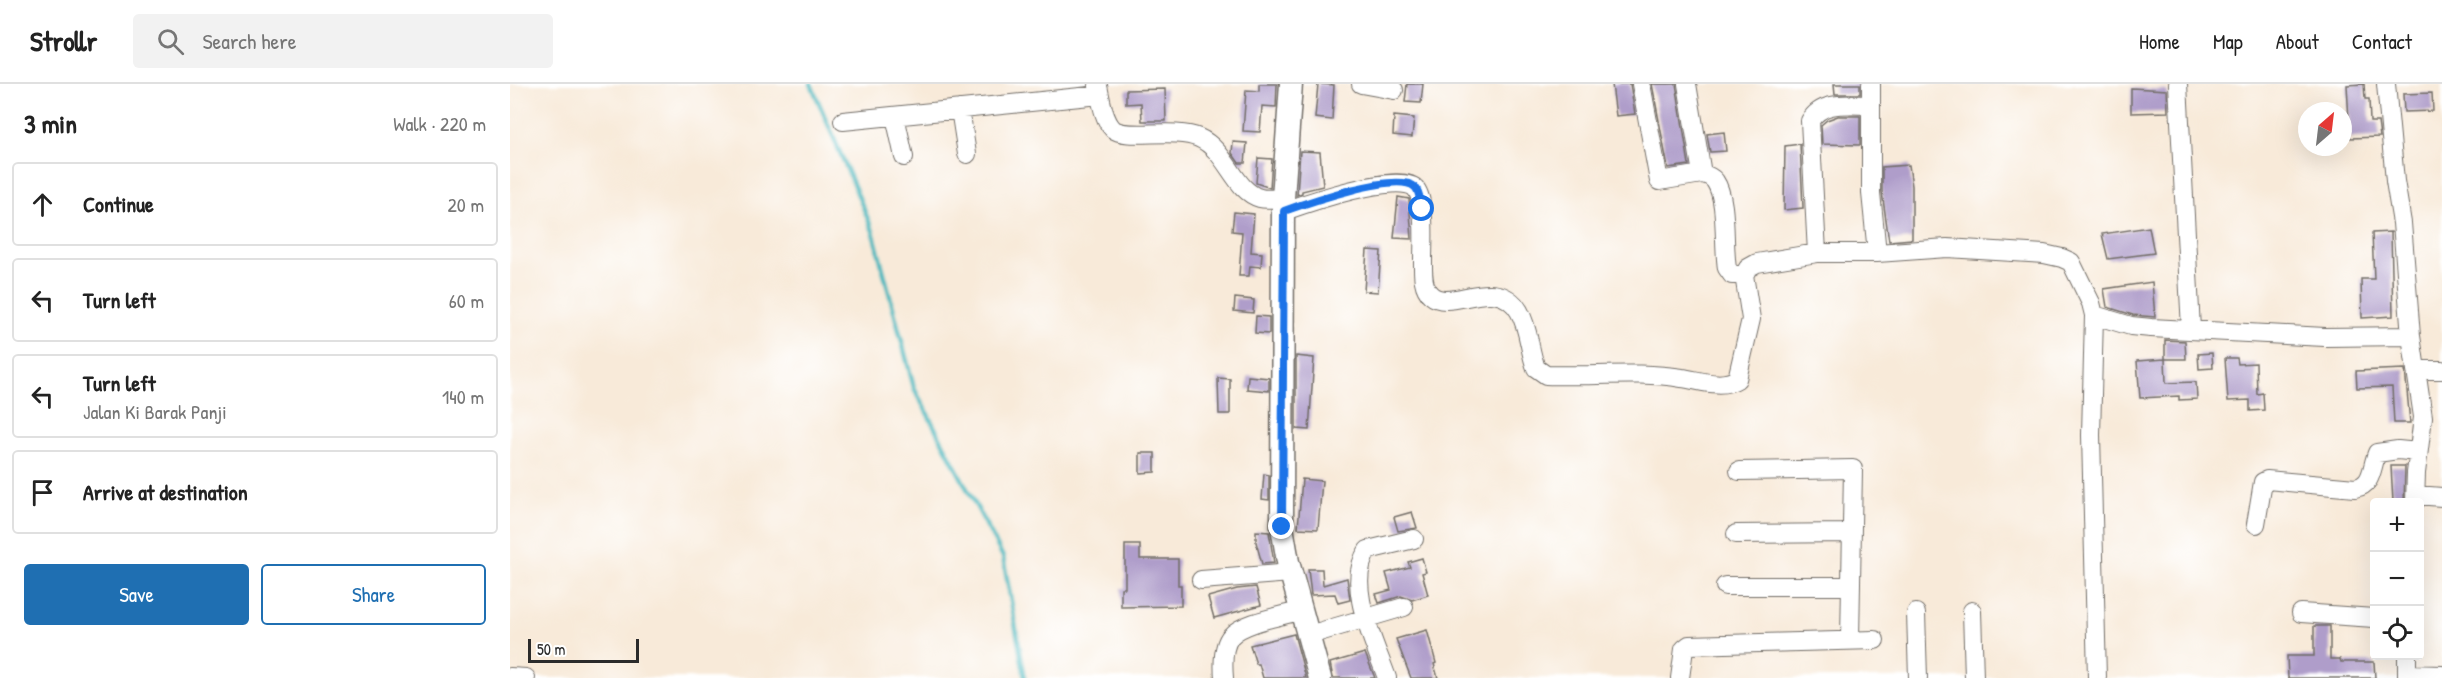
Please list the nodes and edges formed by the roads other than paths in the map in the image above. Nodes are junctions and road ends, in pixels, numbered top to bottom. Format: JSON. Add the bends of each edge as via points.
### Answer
{"nodes":[{"id":1,"x":1291,"y":84,"type":"edge"},
{"id":2,"x":1361,"y":84,"type":"edge"},
{"id":3,"x":1641,"y":84,"type":"edge"},
{"id":4,"x":1687,"y":84,"type":"edge"},
{"id":5,"x":1871,"y":84,"type":"edge"},
{"id":6,"x":2178,"y":84,"type":"edge"},
{"id":7,"x":2386,"y":84,"type":"edge"},
{"id":8,"x":1099,"y":90,"type":"edge"},
{"id":9,"x":1394,"y":90,"type":"dead end"},
{"id":10,"x":1870,"y":105,"type":"junction"},
{"id":11,"x":960,"y":109,"type":"junction"},
{"id":12,"x":895,"y":116,"type":"junction"},
{"id":13,"x":843,"y":121,"type":"dead end"},
{"id":14,"x":968,"y":154,"type":"dead end"},
{"id":15,"x":904,"y":157,"type":"dead end"},
{"id":16,"x":1702,"y":174,"type":"junction"},
{"id":17,"x":1283,"y":204,"type":"junction"},
{"id":18,"x":1817,"y":253,"type":"junction"},
{"id":19,"x":1877,"y":253,"type":"junction"},
{"id":20,"x":1744,"y":275,"type":"junction"},
{"id":21,"x":2094,"y":315,"type":"junction"},
{"id":22,"x":2191,"y":329,"type":"junction"},
{"id":23,"x":2411,"y":336,"type":"junction"},
{"id":24,"x":2418,"y":370,"type":"junction"},
{"id":25,"x":2442,"y":370,"type":"edge"},
{"id":26,"x":2418,"y":452,"type":"junction"},
{"id":27,"x":1739,"y":471,"type":"dead end"},
{"id":28,"x":2442,"y":497,"type":"edge"},
{"id":29,"x":2416,"y":498,"type":"edge"},
{"id":30,"x":2424,"y":498,"type":"edge"},
{"id":31,"x":2256,"y":524,"type":"dead end"},
{"id":32,"x":1852,"y":533,"type":"junction"},
{"id":33,"x":1736,"y":534,"type":"dead end"},
{"id":34,"x":1414,"y":539,"type":"dead end"},
{"id":35,"x":1291,"y":573,"type":"junction"},
{"id":36,"x":1201,"y":580,"type":"dead end"},
{"id":37,"x":1725,"y":586,"type":"dead end"},
{"id":38,"x":1851,"y":586,"type":"junction"},
{"id":39,"x":1404,"y":607,"type":"dead end"},
{"id":40,"x":1302,"y":610,"type":"junction"},
{"id":41,"x":1972,"y":611,"type":"dead end"},
{"id":42,"x":1916,"y":613,"type":"dead end"},
{"id":43,"x":2301,"y":613,"type":"dead end"},
{"id":44,"x":1365,"y":617,"type":"junction"},
{"id":45,"x":2370,"y":618,"type":"edge"},
{"id":46,"x":1309,"y":635,"type":"junction"},
{"id":47,"x":1850,"y":640,"type":"junction"},
{"id":48,"x":1875,"y":640,"type":"dead end"},
{"id":49,"x":2407,"y":669,"type":"edge"},
{"id":50,"x":2442,"y":675,"type":"edge"},
{"id":51,"x":510,"y":677,"type":"edge"},
{"id":52,"x":526,"y":678,"type":"edge"},
{"id":53,"x":1224,"y":678,"type":"edge"},
{"id":54,"x":1320,"y":678,"type":"edge"},
{"id":55,"x":1387,"y":678,"type":"edge"},
{"id":56,"x":1680,"y":678,"type":"edge"},
{"id":57,"x":1918,"y":678,"type":"edge"},
{"id":58,"x":1974,"y":678,"type":"edge"},
{"id":59,"x":2097,"y":678,"type":"edge"}],
"edges":[{"from":1,"to":17,"type":"street"},
{"from":2,"to":9,"type":"street"},
{"from":3,"to":16,"type":"street","via":[[1659,181]]},
{"from":4,"to":16,"type":"street"},
{"from":5,"to":10,"type":"street"},
{"from":6,"to":22,"type":"street"},
{"from":7,"to":23,"type":"street"},
{"from":8,"to":11,"type":"street"},
{"from":8,"to":17,"type":"street","via":[[1114,130],[1126,135],[1164,132],[1198,138],[1211,144],[1224,158],[1246,190]]},
{"from":10,"to":18,"type":"street","via":[[1823,108],[1810,121]]},
{"from":10,"to":19,"type":"street","via":[[1871,193]]},
{"from":11,"to":12,"type":"street"},
{"from":11,"to":14,"type":"street"},
{"from":12,"to":13,"type":"street"},
{"from":12,"to":15,"type":"street"},
{"from":16,"to":20,"type":"street","via":[[1715,182],[1719,192],[1727,268],[1732,275]]},
{"from":17,"to":20,"type":"street","via":[[1355,189],[1412,185],[1422,209],[1426,289],[1438,299],[1483,294],[1513,302],[1521,313],[1536,368],[1546,375],[1657,375],[1732,382],[1737,379],[1751,319]]},
{"from":17,"to":35,"type":"street","via":[[1282,515]]},
{"from":18,"to":19,"type":"street"},
{"from":18,"to":20,"type":"street","via":[[1757,263]]},
{"from":19,"to":21,"type":"street","via":[[1947,248],[2030,252],[2062,258],[2070,262],[2078,275]]},
{"from":21,"to":22,"type":"street","via":[[2131,326]]},
{"from":21,"to":59,"type":"street","via":[[2091,459]]},
{"from":22,"to":23,"type":"street","via":[[2325,337]]},
{"from":23,"to":24,"type":"street"},
{"from":24,"to":25,"type":"street"},
{"from":24,"to":26,"type":"street","via":[[2423,417]]},
{"from":26,"to":29,"type":"street"},
{"from":26,"to":31,"type":"street","via":[[2377,453],[2363,487],[2267,480],[2261,487]]},
{"from":27,"to":32,"type":"street","via":[[1853,469]]},
{"from":28,"to":30,"type":"street"},
{"from":32,"to":33,"type":"street"},
{"from":32,"to":38,"type":"street"},
{"from":34,"to":44,"type":"street","via":[[1368,550],[1363,557],[1359,577]]},
{"from":35,"to":36,"type":"street"},
{"from":35,"to":40,"type":"street"},
{"from":37,"to":38,"type":"street"},
{"from":38,"to":47,"type":"street"},
{"from":39,"to":44,"type":"street"},
{"from":40,"to":46,"type":"street"},
{"from":40,"to":53,"type":"street","via":[[1242,628],[1230,637]]},
{"from":41,"to":58,"type":"street"},
{"from":42,"to":57,"type":"street"},
{"from":43,"to":45,"type":"street"},
{"from":44,"to":46,"type":"street"},
{"from":44,"to":55,"type":"street"},
{"from":46,"to":54,"type":"street"},
{"from":47,"to":48,"type":"street"},
{"from":47,"to":56,"type":"street","via":[[1689,645],[1684,649]]},
{"from":49,"to":50,"type":"street"},
{"from":51,"to":52,"type":"street"}]}
